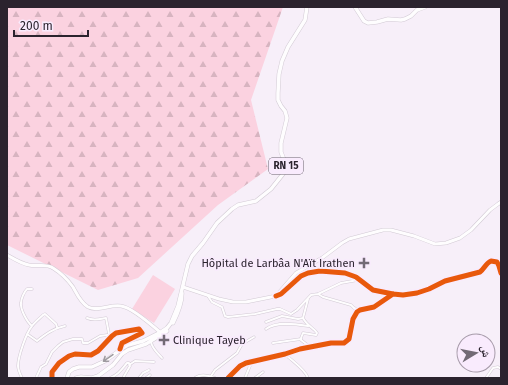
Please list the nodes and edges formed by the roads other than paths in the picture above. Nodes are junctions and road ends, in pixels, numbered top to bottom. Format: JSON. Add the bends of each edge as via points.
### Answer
{"nodes":[{"id":1,"x":307,"y":7,"type":"edge"},
{"id":2,"x":355,"y":7,"type":"edge"},
{"id":3,"x":425,"y":7,"type":"edge"},
{"id":4,"x":501,"y":202,"type":"edge"},
{"id":5,"x":7,"y":255,"type":"edge"},
{"id":6,"x":501,"y":273,"type":"edge"},
{"id":7,"x":359,"y":280,"type":"junction"},
{"id":8,"x":182,"y":288,"type":"junction"},
{"id":9,"x":32,"y":289,"type":"dead end"},
{"id":10,"x":318,"y":294,"type":"junction"},
{"id":11,"x":393,"y":294,"type":"junction"},
{"id":12,"x":208,"y":296,"type":"junction"},
{"id":13,"x":276,"y":296,"type":"junction"},
{"id":14,"x":308,"y":298,"type":"junction"},
{"id":15,"x":360,"y":310,"type":"junction"},
{"id":16,"x":87,"y":318,"type":"dead end"},
{"id":17,"x":303,"y":318,"type":"junction"},
{"id":18,"x":266,"y":322,"type":"dead end"},
{"id":19,"x":32,"y":326,"type":"junction"},
{"id":20,"x":65,"y":326,"type":"dead end"},
{"id":21,"x":309,"y":326,"type":"junction"},
{"id":22,"x":57,"y":327,"type":"junction"},
{"id":23,"x":266,"y":329,"type":"dead end"},
{"id":24,"x":162,"y":333,"type":"junction"},
{"id":25,"x":27,"y":334,"type":"junction"},
{"id":26,"x":109,"y":334,"type":"junction"},
{"id":27,"x":116,"y":334,"type":"junction"},
{"id":28,"x":254,"y":337,"type":"dead end"},
{"id":29,"x":301,"y":339,"type":"junction"},
{"id":30,"x":151,"y":341,"type":"junction"},
{"id":31,"x":273,"y":343,"type":"dead end"},
{"id":32,"x":310,"y":347,"type":"junction"},
{"id":33,"x":120,"y":349,"type":"junction"},
{"id":34,"x":285,"y":354,"type":"junction"},
{"id":35,"x":162,"y":358,"type":"dead end"},
{"id":36,"x":252,"y":361,"type":"junction"},
{"id":37,"x":154,"y":362,"type":"dead end"},
{"id":38,"x":129,"y":365,"type":"junction"},
{"id":39,"x":501,"y":368,"type":"edge"},
{"id":40,"x":148,"y":370,"type":"dead end"},
{"id":41,"x":263,"y":372,"type":"dead end"},
{"id":42,"x":150,"y":375,"type":"dead end"},
{"id":43,"x":211,"y":376,"type":"junction"},
{"id":44,"x":22,"y":378,"type":"edge"},
{"id":45,"x":36,"y":378,"type":"edge"},
{"id":46,"x":52,"y":378,"type":"edge"},
{"id":47,"x":67,"y":378,"type":"edge"},
{"id":48,"x":76,"y":378,"type":"edge"},
{"id":49,"x":92,"y":378,"type":"edge"},
{"id":50,"x":110,"y":378,"type":"edge"},
{"id":51,"x":123,"y":378,"type":"edge"},
{"id":52,"x":139,"y":378,"type":"edge"},
{"id":53,"x":146,"y":378,"type":"edge"},
{"id":54,"x":195,"y":378,"type":"edge"},
{"id":55,"x":215,"y":378,"type":"edge"},
{"id":56,"x":228,"y":378,"type":"edge"},
{"id":57,"x":245,"y":378,"type":"edge"},
{"id":58,"x":255,"y":378,"type":"edge"},
{"id":59,"x":308,"y":378,"type":"edge"},
{"id":60,"x":486,"y":378,"type":"edge"}],
"edges":[{"from":1,"to":8,"type":"main road","number":"RN 15","via":[[305,20],[285,53],[280,74],[278,100],[287,118],[281,143],[285,170],[271,189],[256,201],[235,206],[217,223],[190,260]]},
{"from":2,"to":3,"type":"main road","via":[[368,23],[405,19]]},
{"from":4,"to":13,"type":"main road","via":[[471,230],[460,238],[446,243],[435,244],[391,230],[349,239],[296,273]]},
{"from":5,"to":24,"type":"main road","via":[[30,265],[53,268],[69,282],[79,299],[88,307],[97,309],[122,306]]},
{"from":6,"to":11,"type":"street","via":[[497,262],[491,261],[480,272],[445,280],[430,289],[404,295]]},
{"from":7,"to":10,"type":"street","via":[[337,284]]},
{"from":7,"to":11,"type":"street","via":[[373,290]]},
{"from":7,"to":13,"type":"street","via":[[345,273],[308,273]]},
{"from":8,"to":12,"type":"main road"},
{"from":8,"to":24,"type":"main road","via":[[178,306]]},
{"from":9,"to":19,"type":"street","via":[[25,290],[20,304]]},
{"from":10,"to":14,"type":"street"},
{"from":10,"to":15,"type":"street"},
{"from":11,"to":15,"type":"street","via":[[374,307]]},
{"from":12,"to":13,"type":"main road","via":[[233,302],[246,302]]},
{"from":12,"to":14,"type":"street","via":[[212,302],[222,307],[228,318],[277,309],[291,314]]},
{"from":14,"to":17,"type":"street"},
{"from":15,"to":32,"type":"street","via":[[353,319],[347,341]]},
{"from":16,"to":26,"type":"street","via":[[106,318]]},
{"from":17,"to":18,"type":"street","via":[[282,316]]},
{"from":17,"to":21,"type":"street"},
{"from":19,"to":22,"type":"street","via":[[45,314]]},
{"from":19,"to":25,"type":"street"},
{"from":20,"to":22,"type":"street"},
{"from":21,"to":23,"type":"street","via":[[288,324]]},
{"from":21,"to":29,"type":"street","via":[[317,334],[303,333]]},
{"from":22,"to":25,"type":"street","via":[[38,341]]},
{"from":24,"to":30,"type":"main road"},
{"from":24,"to":33,"type":"main road"},
{"from":25,"to":44,"type":"street","via":[[18,366]]},
{"from":26,"to":27,"type":"street"},
{"from":26,"to":45,"type":"street","via":[[88,343],[83,343],[82,339],[63,342],[52,352]]},
{"from":27,"to":33,"type":"street","via":[[139,329],[142,333],[122,343]]},
{"from":27,"to":46,"type":"street","via":[[91,355],[69,356],[52,372]]},
{"from":28,"to":43,"type":"street","via":[[242,344],[237,353]]},
{"from":29,"to":31,"type":"street"},
{"from":29,"to":32,"type":"street"},
{"from":30,"to":35,"type":"street","via":[[151,345]]},
{"from":30,"to":49,"type":"main road","via":[[128,350],[113,365]]},
{"from":32,"to":34,"type":"street"},
{"from":33,"to":47,"type":"main road","one_way":true,"via":[[94,366],[73,369]]},
{"from":34,"to":36,"type":"street"},
{"from":34,"to":59,"type":"street"},
{"from":36,"to":56,"type":"street","via":[[240,366]]},
{"from":36,"to":57,"type":"street"},
{"from":37,"to":38,"type":"street","via":[[136,361]]},
{"from":38,"to":50,"type":"street","via":[[127,363]]},
{"from":38,"to":51,"type":"street"},
{"from":39,"to":60,"type":"street","via":[[493,368]]},
{"from":40,"to":52,"type":"street"},
{"from":41,"to":58,"type":"street"},
{"from":42,"to":53,"type":"street"},
{"from":43,"to":54,"type":"street","via":[[199,375]]},
{"from":43,"to":55,"type":"street"},
{"from":48,"to":49,"type":"main road"}]}
